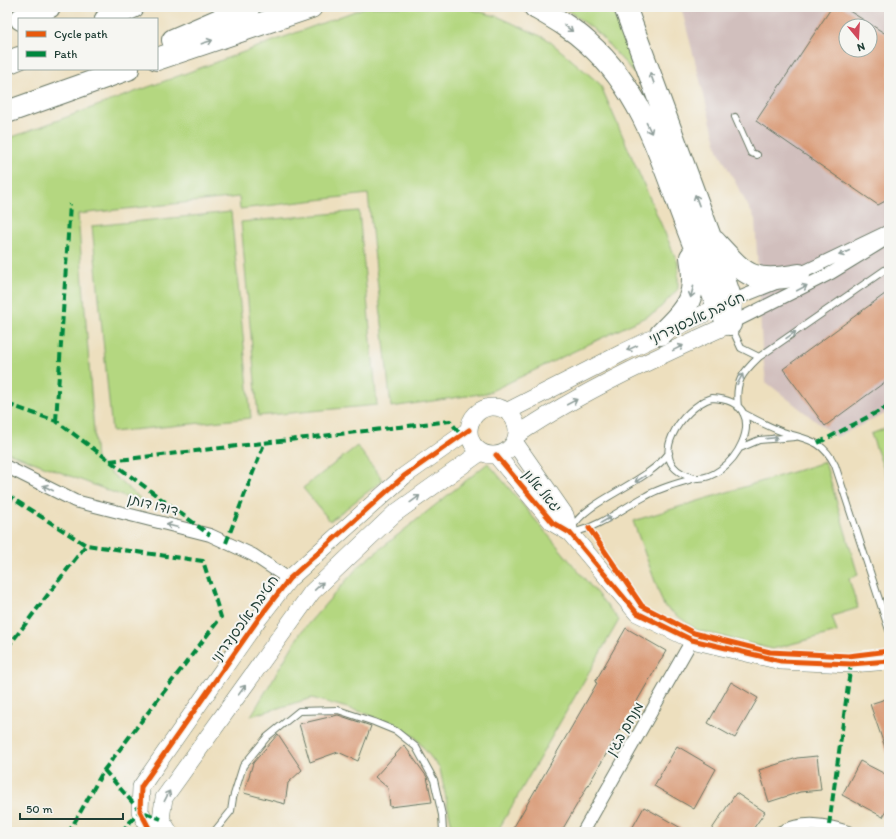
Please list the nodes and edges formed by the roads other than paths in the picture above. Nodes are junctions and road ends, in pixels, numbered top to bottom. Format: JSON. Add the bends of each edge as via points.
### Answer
{"nodes":[{"id":1,"x":49,"y":7,"type":"edge"},
{"id":2,"x":133,"y":7,"type":"edge"},
{"id":3,"x":249,"y":7,"type":"edge"},
{"id":4,"x":311,"y":7,"type":"edge"},
{"id":5,"x":535,"y":7,"type":"edge"},
{"id":6,"x":625,"y":7,"type":"edge"},
{"id":7,"x":24,"y":18,"type":"edge"},
{"id":8,"x":108,"y":18,"type":"edge"},
{"id":9,"x":18,"y":21,"type":"edge"},
{"id":10,"x":7,"y":25,"type":"edge"},
{"id":11,"x":158,"y":47,"type":"edge"},
{"id":12,"x":18,"y":58,"type":"edge"},
{"id":13,"x":158,"y":59,"type":"edge"},
{"id":14,"x":7,"y":63,"type":"edge"},
{"id":15,"x":104,"y":70,"type":"edge"},
{"id":16,"x":125,"y":70,"type":"edge"},
{"id":17,"x":7,"y":112,"type":"edge"},
{"id":18,"x":735,"y":117,"type":"dead end"},
{"id":19,"x":757,"y":155,"type":"dead end"},
{"id":20,"x":682,"y":213,"type":"junction"},
{"id":21,"x":889,"y":231,"type":"edge"},
{"id":22,"x":710,"y":237,"type":"junction"},
{"id":23,"x":889,"y":237,"type":"edge"},
{"id":24,"x":889,"y":267,"type":"edge"},
{"id":25,"x":799,"y":275,"type":"junction"},
{"id":26,"x":726,"y":310,"type":"junction"},
{"id":27,"x":661,"y":334,"type":"junction"},
{"id":28,"x":759,"y":357,"type":"junction"},
{"id":29,"x":738,"y":406,"type":"junction"},
{"id":30,"x":508,"y":411,"type":"junction"},
{"id":31,"x":743,"y":414,"type":"junction"},
{"id":32,"x":469,"y":430,"type":"junction"},
{"id":33,"x":806,"y":438,"type":"junction"},
{"id":34,"x":516,"y":439,"type":"junction"},
{"id":35,"x":739,"y":448,"type":"junction"},
{"id":36,"x":488,"y":453,"type":"junction"},
{"id":37,"x":669,"y":453,"type":"junction"},
{"id":38,"x":7,"y":468,"type":"edge"},
{"id":39,"x":696,"y":478,"type":"junction"},
{"id":40,"x":570,"y":533,"type":"junction"},
{"id":41,"x":289,"y":579,"type":"junction"},
{"id":42,"x":889,"y":630,"type":"edge"},
{"id":43,"x":692,"y":640,"type":"junction"},
{"id":44,"x":889,"y":661,"type":"edge"},
{"id":45,"x":828,"y":828,"type":"edge"},
{"id":46,"x":151,"y":832,"type":"edge"},
{"id":47,"x":169,"y":832,"type":"edge"},
{"id":48,"x":214,"y":832,"type":"edge"},
{"id":49,"x":443,"y":832,"type":"edge"},
{"id":50,"x":583,"y":832,"type":"edge"},
{"id":51,"x":781,"y":832,"type":"edge"},
{"id":52,"x":848,"y":832,"type":"edge"}],
"edges":[{"from":1,"to":7,"type":"highway"},
{"from":2,"to":8,"type":"highway"},
{"from":3,"to":11,"type":"highway"},
{"from":13,"to":4,"type":"highway","one_way":true},
{"from":5,"to":20,"type":"highway","one_way":true,"via":[[588,42],[627,89],[649,126]]},
{"from":22,"to":6,"type":"highway","one_way":true},
{"from":9,"to":10,"type":"highway"},
{"from":12,"to":14,"type":"highway"},
{"from":15,"to":17,"type":"highway"},
{"from":16,"to":17,"type":"highway"},
{"from":18,"to":19,"type":"lane","via":[[751,153]]},
{"from":20,"to":26,"type":"highway"},
{"from":20,"to":27,"type":"highway","one_way":true,"via":[[694,275],[693,289],[680,316]]},
{"from":21,"to":25,"type":"street","name":"חטיבת אלכסנדרוני","one_way":true},
{"from":22,"to":25,"type":"highway","via":[[743,271],[754,277],[764,279]]},
{"from":22,"to":26,"type":"highway"},
{"from":26,"to":23,"type":"street","name":"חטיבת אלכסנדרוני","one_way":true,"via":[[831,273]]},
{"from":28,"to":24,"type":"lane","one_way":true},
{"from":25,"to":26,"type":"street","name":"חטיבת אלכסנדרוני"},
{"from":26,"to":27,"type":"street","name":"חטיבת אלכסנדרוני"},
{"from":26,"to":28,"type":"lane","via":[[735,339],[741,348]]},
{"from":34,"to":26,"type":"street","name":"חטיבת אלכסנדרוני","one_way":true,"via":[[537,421],[630,372]]},
{"from":27,"to":30,"type":"street","name":"חטיבת אלכסנדרוני","one_way":true},
{"from":29,"to":28,"type":"lane","one_way":true,"via":[[737,386],[740,378]]},
{"from":29,"to":31,"type":"lane"},
{"from":29,"to":37,"type":"lane","via":[[712,398],[694,407],[672,434]]},
{"from":30,"to":32,"type":"street","via":[[498,406],[481,409],[475,415]]},
{"from":30,"to":34,"type":"street","via":[[516,420]]},
{"from":31,"to":33,"type":"lane","via":[[767,426]]},
{"from":31,"to":35,"type":"lane","via":[[747,432]]},
{"from":32,"to":36,"type":"street","via":[[470,439]]},
{"from":32,"to":41,"type":"street","name":"חטיבת אלכסנדרוני","via":[[404,476]]},
{"from":35,"to":33,"type":"lane","one_way":true,"via":[[771,438]]},
{"from":33,"to":42,"type":"lane","via":[[825,449],[835,465]]},
{"from":34,"to":36,"type":"street","via":[[510,449]]},
{"from":34,"to":40,"type":"street","name":"יגאל אלון","via":[[565,515]]},
{"from":35,"to":39,"type":"lane","via":[[714,475]]},
{"from":36,"to":40,"type":"street","name":"יגאל אלון","via":[[553,523]]},
{"from":47,"to":36,"type":"street","one_way":true,"via":[[162,819],[164,798],[312,592],[394,514]]},
{"from":37,"to":39,"type":"lane","via":[[672,463],[678,470],[686,476]]},
{"from":37,"to":40,"type":"lane","one_way":true,"via":[[654,469],[581,516]]},
{"from":41,"to":38,"type":"street","name":"דודו דותן","one_way":true,"via":[[253,555],[210,535],[75,501]]},
{"from":40,"to":39,"type":"lane","one_way":true,"via":[[602,523],[658,490]]},
{"from":40,"to":43,"type":"street","name":"יגאל אלון","via":[[637,613]]},
{"from":41,"to":46,"type":"street","name":"חטיבת אלכסנדרוני","via":[[141,787],[140,811]]},
{"from":43,"to":44,"type":"street","name":"יגאל אלון","via":[[781,661],[851,664]]},
{"from":43,"to":50,"type":"street","name":"מנחם בגין"},
{"from":45,"to":51,"type":"street","via":[[794,825]]},
{"from":45,"to":52,"type":"street"},
{"from":48,"to":49,"type":"lane","via":[[231,811],[243,766],[267,736],[300,711],[338,710],[396,731],[416,747],[434,780]]}]}
